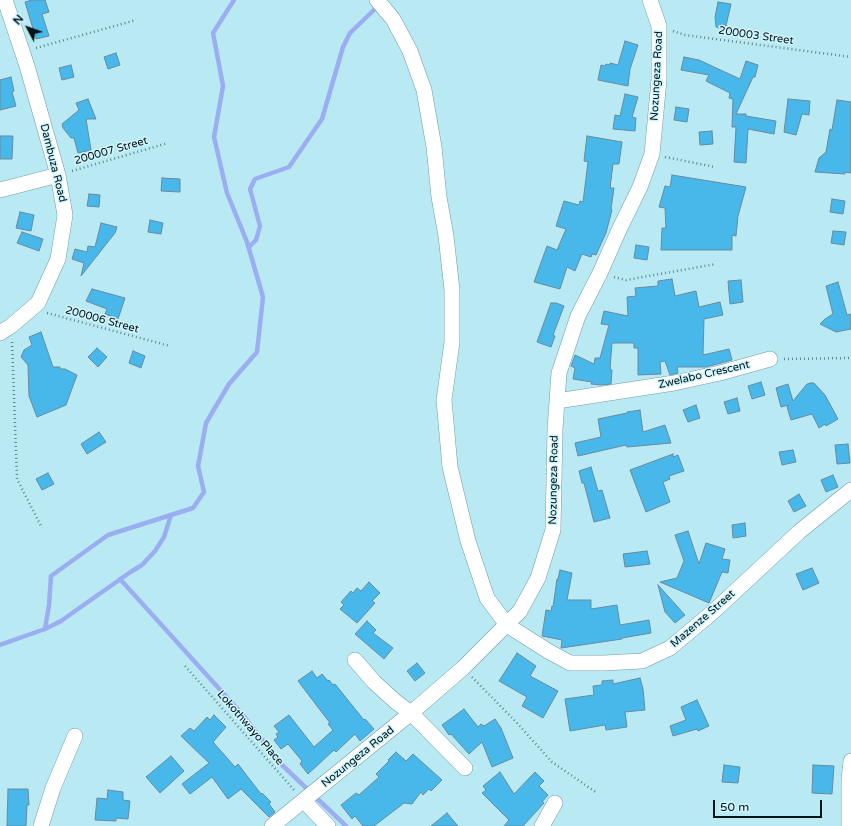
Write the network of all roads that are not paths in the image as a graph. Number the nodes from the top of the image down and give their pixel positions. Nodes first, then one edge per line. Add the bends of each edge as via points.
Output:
1 (5, 0) edge
2 (377, 0) edge
3 (650, 0) edge
4 (58, 175) junction
5 (0, 190) edge
6 (6, 329) edge
7 (770, 359) road end
8 (557, 401) junction
9 (851, 490) edge
10 (507, 625) junction
11 (355, 660) dead end
12 (411, 713) junction
13 (75, 736) dead end
14 (851, 761) edge
15 (465, 768) dead end
16 (304, 800) junction
17 (555, 803) dead end
18 (41, 826) edge
19 (272, 826) edge
20 (328, 826) edge
21 (542, 826) edge
22 (849, 826) edge

1 - 4 street, Dambuza Road
2 - 10 street via 393,19 410,51 424,90 434,147 452,290 452,342 444,400 450,467 468,541 487,598
3 - 8 street, Nozungeza Road via 659,26 659,80 652,154 640,187 578,316 559,373
4 - 5 street
4 - 6 street, Dambuza Road via 65,215 58,259 38,303
7 - 8 street, Zwelabo Crescent via 674,383
8 - 10 street, Nozungeza Road via 553,530 538,578 520,611
9 - 10 street, Mazenze Street via 800,531 670,648 642,661 570,663
10 - 12 street, Nozungeza Road
11 - 12 street via 374,682
12 - 15 street
12 - 16 street, Nozungeza Road
13 - 18 street via 53,788
14 - 22 street
16 - 19 street, Nozungeza Road
16 - 20 street
17 - 21 street

